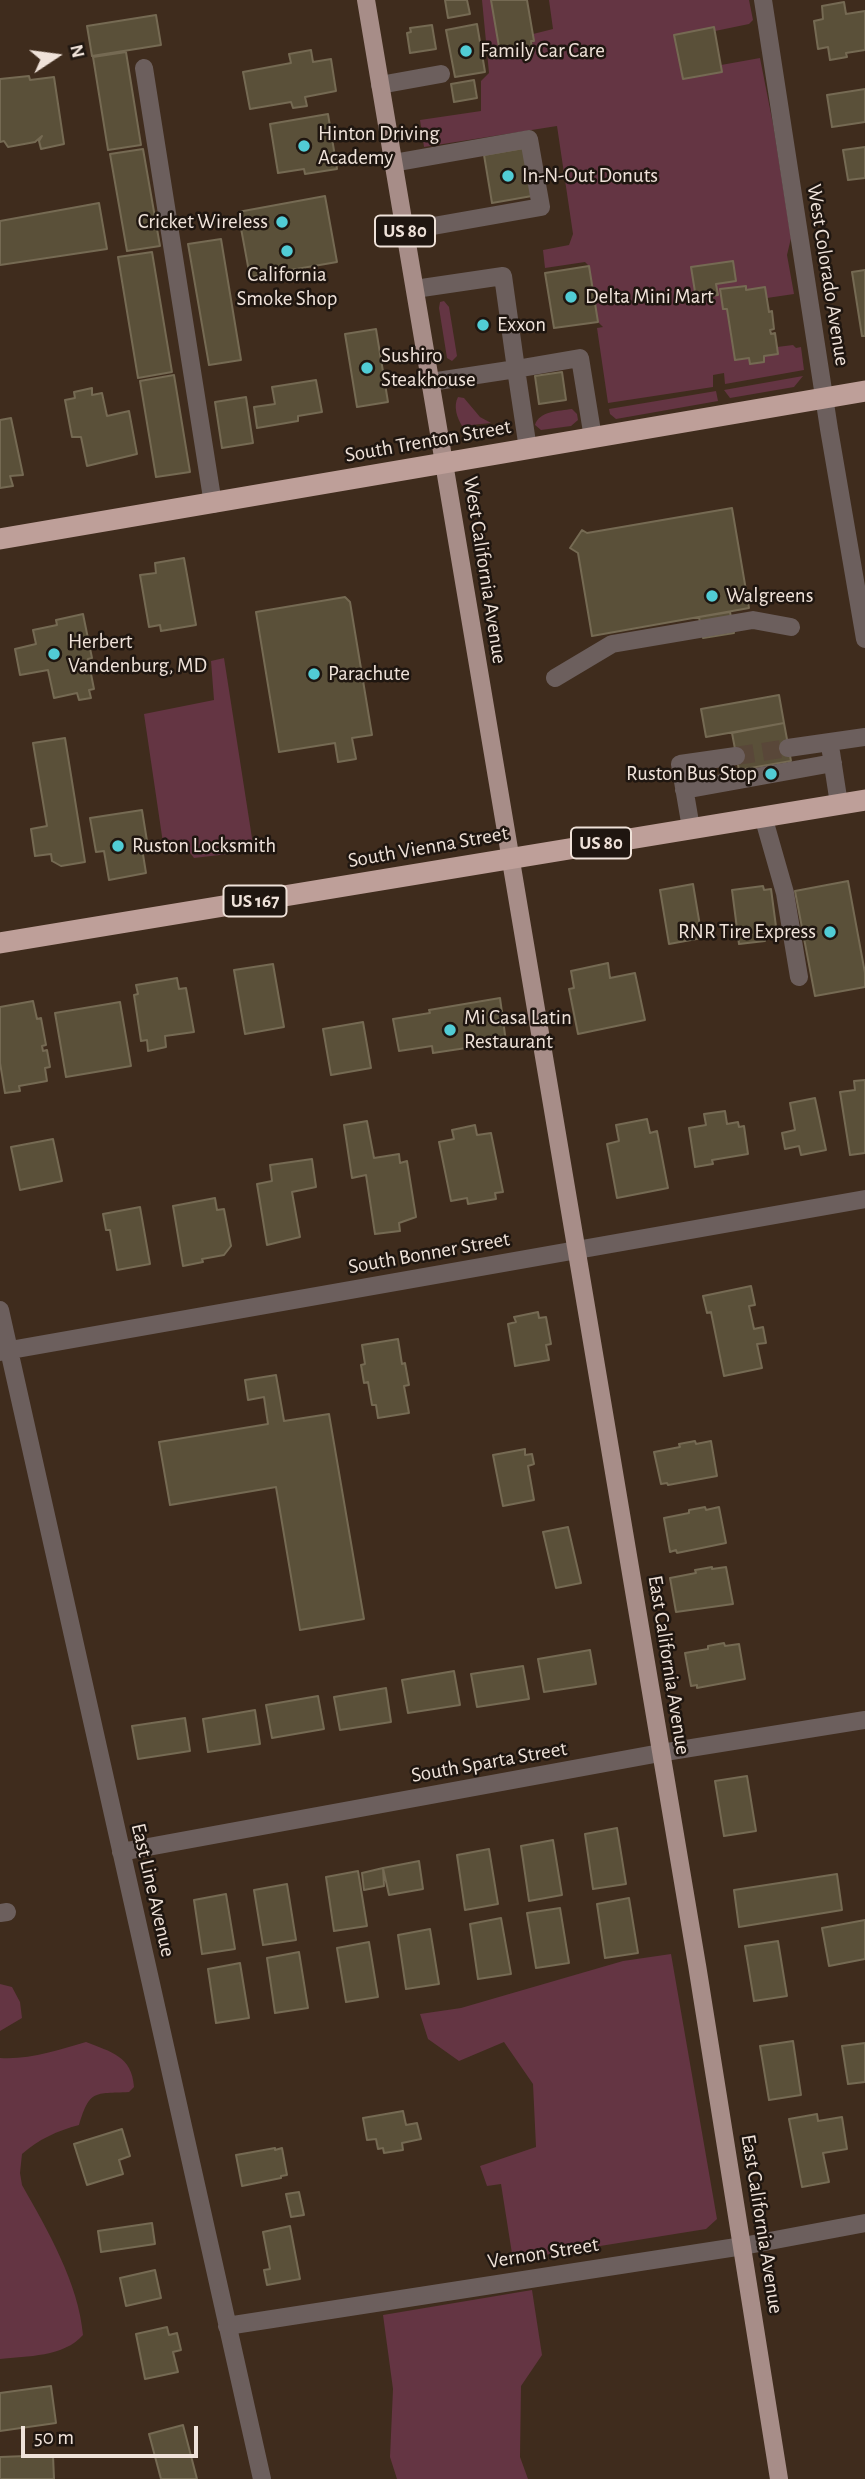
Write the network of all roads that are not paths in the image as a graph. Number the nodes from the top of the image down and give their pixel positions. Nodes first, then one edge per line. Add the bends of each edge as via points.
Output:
1 (366, 0) edge
2 (763, 0) edge
3 (144, 68) dead end
4 (441, 74) dead end
5 (380, 85) junction
6 (393, 163) junction
7 (405, 231) junction
8 (415, 289) junction
9 (516, 369) junction
10 (431, 382) junction
11 (865, 391) edge
12 (824, 398) junction
13 (593, 438) junction
14 (528, 449) junction
15 (444, 463) junction
16 (213, 504) junction
17 (0, 539) edge
18 (792, 627) dead end
19 (865, 639) edge
20 (555, 678) dead end
21 (865, 737) edge
22 (829, 742) junction
23 (788, 748) tunnel mouth
24 (736, 756) tunnel mouth
25 (832, 763) junction
26 (684, 790) junction
27 (865, 800) edge
28 (839, 804) junction
29 (763, 816) junction
30 (691, 828) junction
31 (511, 858) junction
32 (0, 943) edge
33 (799, 977) dead end
34 (865, 1199) edge
35 (577, 1250) junction
36 (0, 1310) edge
37 (4, 1351) edge
38 (865, 1720) edge
39 (660, 1754) junction
40 (121, 1852) junction
41 (865, 2223) edge
42 (743, 2246) junction
43 (227, 2326) junction
44 (262, 2479) edge
45 (779, 2479) edge

1 - 5 main road, West California Avenue / US 80
2 - 12 street, West Colorado Avenue
3 - 16 street
4 - 5 street
5 - 6 main road, West California Avenue / US 80
6 - 7 main road, West California Avenue / US 80
6 - 7 street via 529,139 541,207
7 - 8 main road, West California Avenue / US 80
8 - 9 street via 503,276
8 - 10 main road, West California Avenue / US 80
9 - 10 street
9 - 13 street via 580,358
9 - 14 street
10 - 15 main road, West California Avenue / US 80
11 - 12 highway, South Trenton Street
12 - 13 highway, South Trenton Street
12 - 19 street, West Colorado Avenue
13 - 14 highway, South Trenton Street
14 - 15 highway, South Trenton Street
15 - 16 highway, South Trenton Street
15 - 31 main road, West California Avenue / US 80
16 - 17 highway, South Trenton Street
18 - 20 street via 753,620 612,644
21 - 22 street
22 - 23 street
22 - 25 street
24 - 26 street via 680,764
25 - 26 street
25 - 28 street
26 - 30 street
27 - 28 highway, South Vienna Street / US 80
28 - 29 highway, South Vienna Street / US 80
29 - 30 highway, South Vienna Street / US 80
29 - 33 street via 785,893
30 - 31 highway, South Vienna Street / US 80
31 - 32 highway, South Vienna Street / US 167
31 - 35 main road, East California Avenue
34 - 35 street, South Bonner Street
35 - 37 street, South Bonner Street
35 - 39 main road, East California Avenue
36 - 37 street, East Line Avenue
37 - 40 street, East Line Avenue
38 - 39 street, South Sparta Street
39 - 40 street, South Sparta Street
39 - 42 main road, East California Avenue
40 - 43 street, East Line Avenue
41 - 42 street, Vernon Street
42 - 43 street, Vernon Street
42 - 45 main road, East California Avenue
43 - 44 street, East Line Avenue

